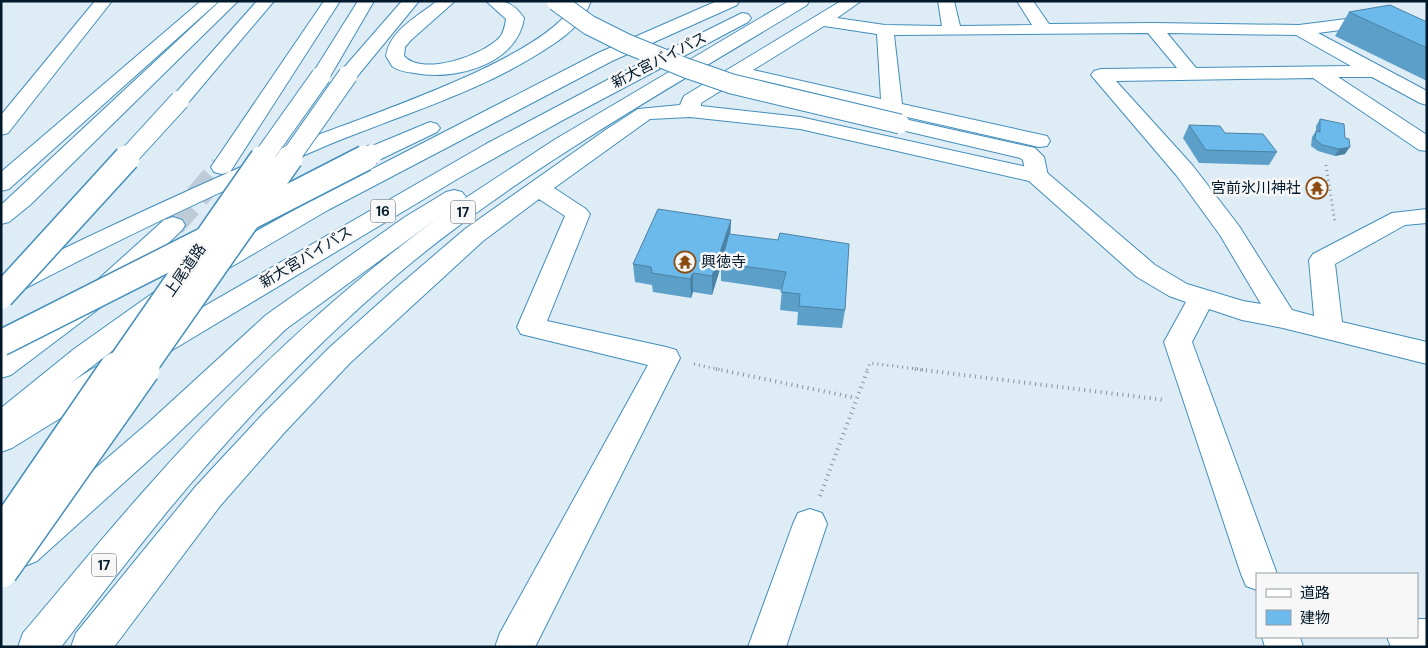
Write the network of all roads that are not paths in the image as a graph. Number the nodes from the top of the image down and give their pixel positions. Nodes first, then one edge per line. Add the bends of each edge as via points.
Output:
1 (104, 1) edge
2 (212, 1) edge
3 (230, 1) edge
4 (266, 1) edge
5 (332, 1) edge
6 (366, 1) edge
7 (411, 1) edge
8 (447, 1) edge
9 (494, 1) edge
10 (556, 1) edge
11 (582, 1) edge
12 (731, 1) edge
13 (774, 1) edge
14 (801, 1) edge
15 (853, 1) edge
16 (946, 1) edge
17 (1025, 1) edge
18 (822, 21) junction
19 (1153, 28) junction
20 (1427, 28) edge
21 (885, 30) junction
22 (1044, 30) junction
23 (1299, 30) junction
24 (952, 31) junction
25 (605, 57) junction
26 (1376, 71) junction
27 (736, 72) junction
28 (1317, 72) junction
29 (1191, 74) junction
30 (1427, 99) edge
31 (690, 111) junction
32 (645, 113) junction
33 (896, 116) junction
34 (594, 124) junction
35 (1, 129) edge
36 (1039, 141) dead end
37 (1427, 145) edge
38 (222, 167) tunnel mouth
39 (1037, 176) junction
40 (5, 177) edge
41 (538, 188) junction
42 (1427, 216) edge
43 (1, 217) edge
44 (173, 225) tunnel mouth
45 (5, 290) edge
46 (1202, 298) junction
47 (1283, 318) junction
48 (1329, 329) junction
49 (1, 343) edge
50 (1427, 353) edge
51 (1, 368) edge
52 (1, 426) edge
53 (1, 439) edge
54 (810, 524) road end
55 (1, 537) edge
56 (1, 571) edge
57 (1259, 573) edge
58 (37, 647) edge
59 (90, 647) edge
60 (514, 647) edge
61 (766, 647) edge

1 - 35 main road
2 - 40 main road
3 - 43 main road
4 - 45 main road, bridge via 180,100
5 - 38 main road
6 - 55 main road, 上尾道路, bridge via 321,76
7 - 56 main road, bridge via 348,75
8 - 9 main road via 396,47 395,56 399,62 415,69 436,70 480,59 508,40 514,28 515,18
10 - 33 main road, bridge via 589,25 625,44 732,84
11 - 45 main road via 581,10 571,23 497,68 182,202 78,250
12 - 25 main road, 新大宮バイパス
13 - 53 main road, 新大宮バイパス / 16 via 601,90 383,211
14 - 34 main road, 17
15 - 18 main road
16 - 24 main road
17 - 22 main road
18 - 21 main road
18 - 27 main road
19 - 22 main road
19 - 23 main road
19 - 29 main road
20 - 23 main road via 1370,21
21 - 24 main road
21 - 33 main road
22 - 24 main road
23 - 26 main road
25 - 49 main road, 新大宮バイパス, bridge via 549,74 373,154
25 - 52 main road, 新大宮バイパス, bridge via 304,214 186,282 110,335
26 - 28 main road
26 - 30 main road
27 - 31 main road via 691,100
27 - 33 main road
28 - 29 main road
28 - 37 main road
29 - 47 main road via 1101,75 1186,171 1230,232
31 - 32 main road
31 - 39 main road via 800,123
32 - 34 main road
32 - 41 main road
33 - 36 main road
33 - 39 main road via 1027,153 1033,157
34 - 56 main road via 493,173 414,222 276,322 159,432
34 - 58 main road, 17 via 478,200 372,282 249,399 171,483
39 - 46 main road via 1146,271 1178,290
41 - 59 main road via 474,235 405,294 286,410 208,496
41 - 60 main road via 578,214 531,327 666,358
42 - 48 main road via 1400,218 1322,260
44 - 51 main road via 92,300
46 - 47 main road
46 - 57 main road via 1178,342
47 - 48 main road
48 - 50 main road
54 - 61 main road

